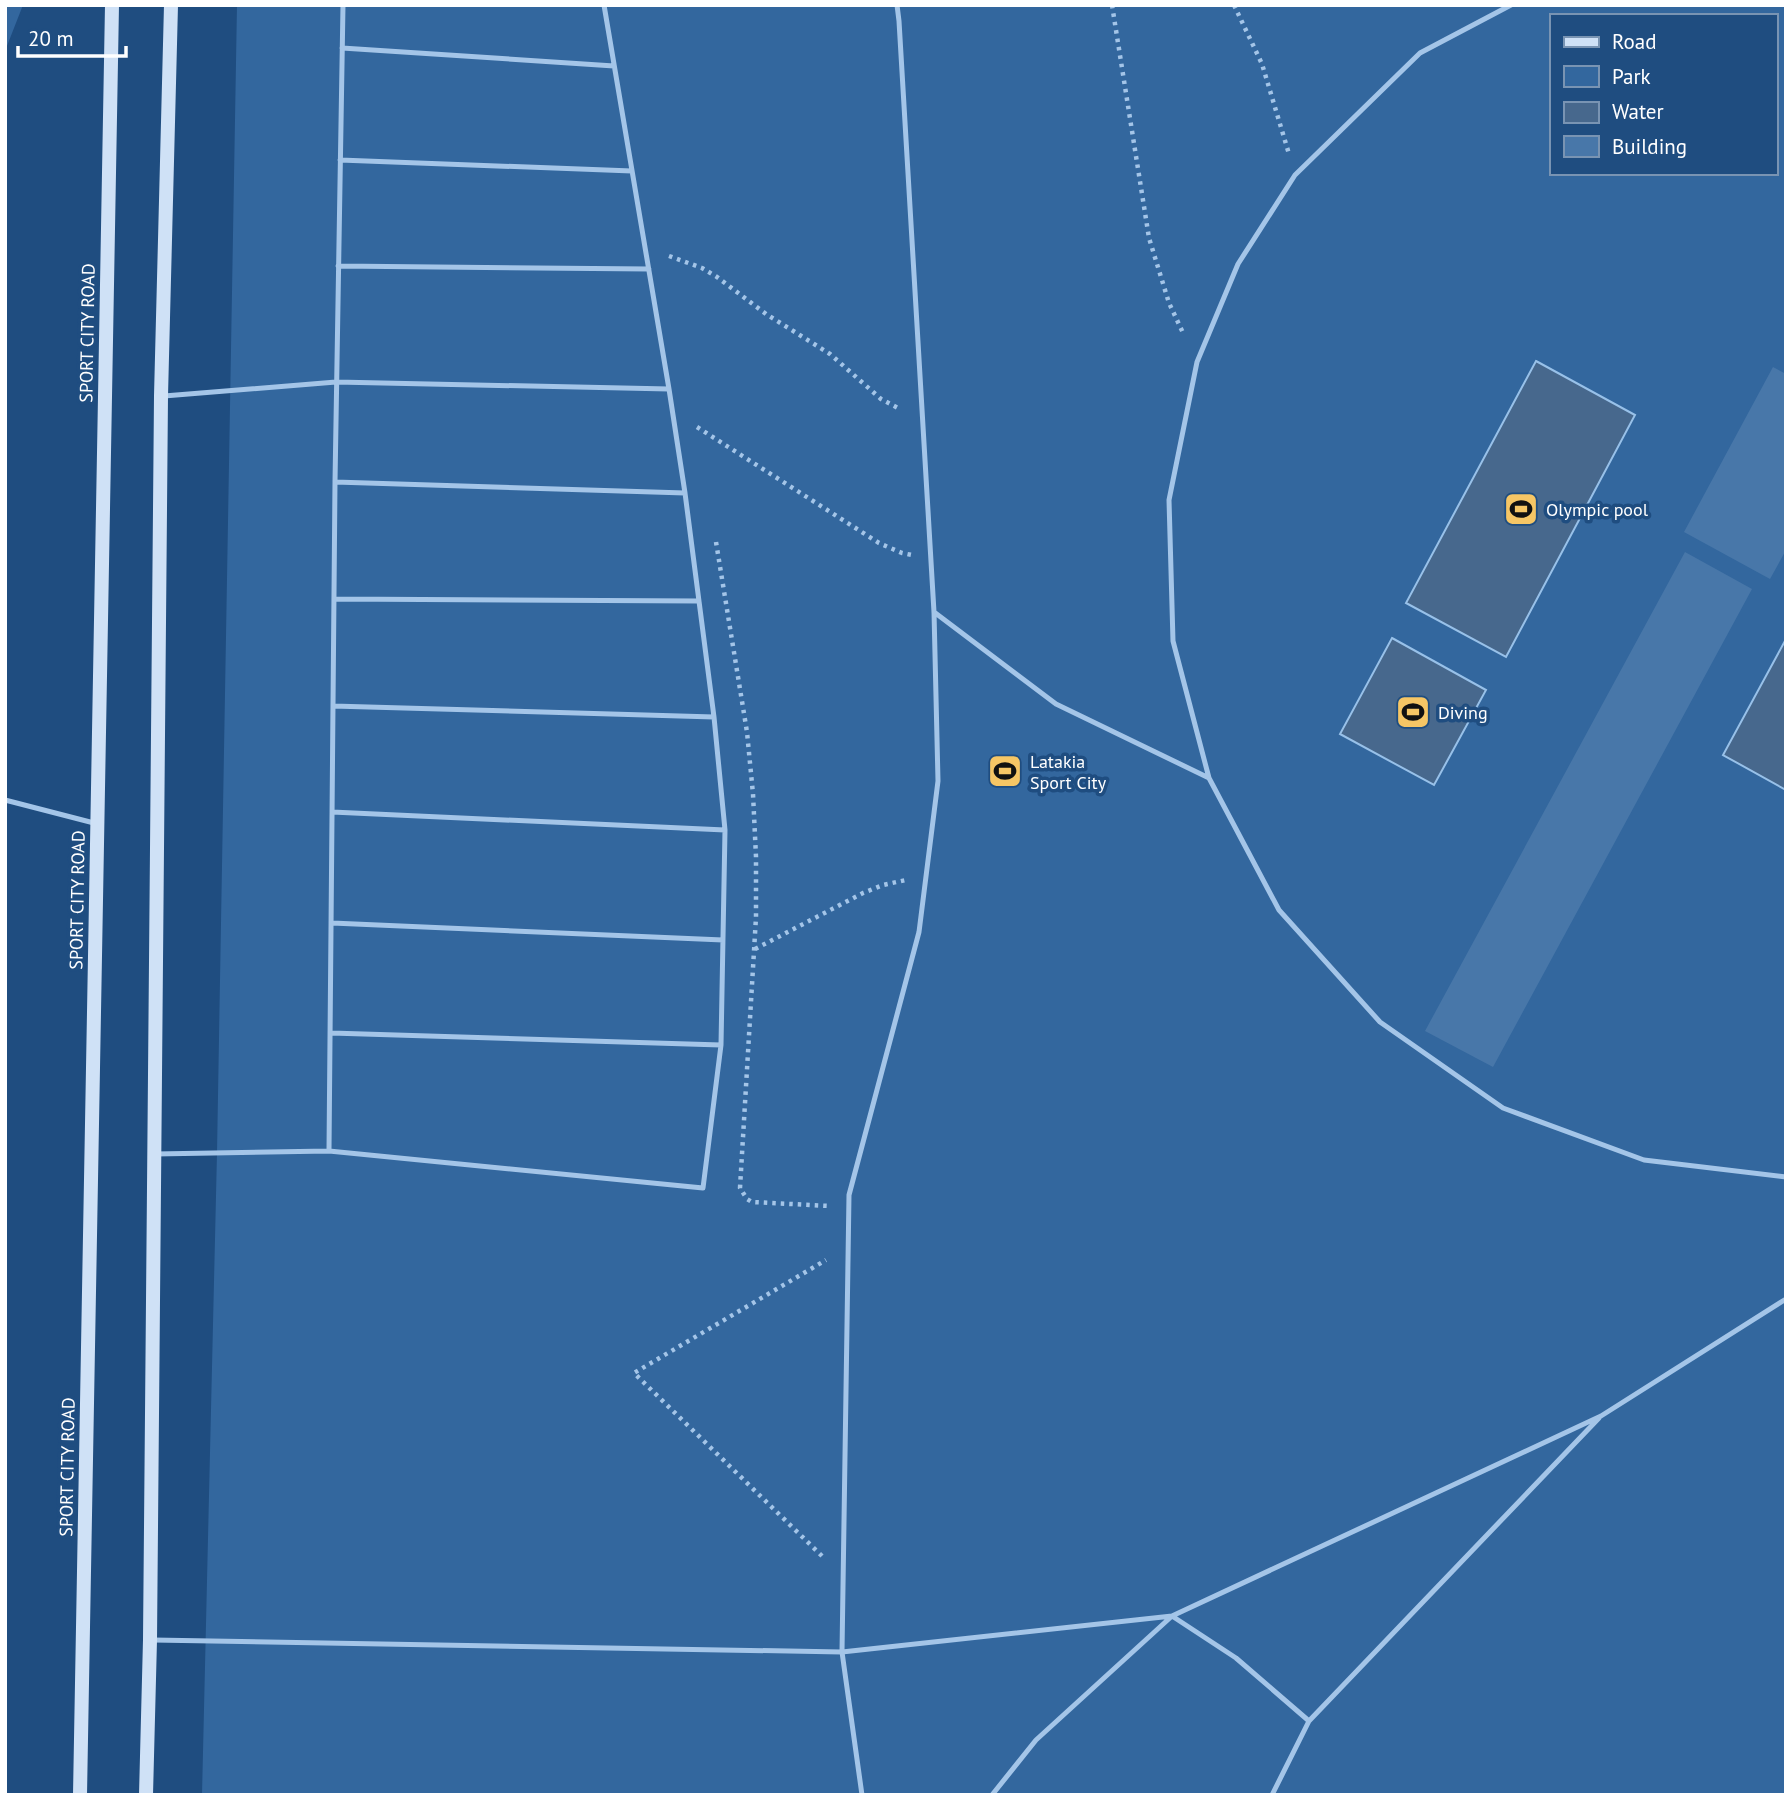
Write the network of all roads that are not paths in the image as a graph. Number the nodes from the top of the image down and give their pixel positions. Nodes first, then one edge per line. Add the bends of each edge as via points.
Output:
1 (112, 5) edge
2 (171, 5) edge
3 (343, 5) edge
4 (604, 5) edge
5 (897, 5) edge
6 (1511, 5) edge
7 (342, 48) junction
8 (614, 66) junction
9 (340, 160) junction
10 (632, 172) junction
11 (338, 266) junction
12 (649, 269) junction
13 (336, 382) junction
14 (669, 389) junction
15 (161, 396) junction
16 (335, 482) junction
17 (685, 493) junction
18 (334, 599) junction
19 (699, 601) junction
20 (934, 612) junction
21 (333, 706) junction
22 (714, 717) junction
23 (1209, 778) junction
24 (5, 800) edge
25 (332, 812) junction
26 (97, 824) junction
27 (725, 830) junction
28 (331, 923) junction
29 (723, 940) junction
30 (331, 1033) junction
31 (721, 1045) junction
32 (330, 1152) junction
33 (155, 1154) junction
34 (1786, 1177) edge
35 (1786, 1299) edge
36 (1601, 1416) junction
37 (1172, 1616) junction
38 (150, 1640) junction
39 (842, 1652) junction
40 (1309, 1721) junction
41 (80, 1795) edge
42 (146, 1795) edge
43 (862, 1795) edge
44 (992, 1795) edge
45 (1272, 1795) edge

1 - 26 main road, SPORT CITY ROAD
2 - 15 main road
3 - 7 lane
4 - 8 lane
5 - 20 lane
6 - 23 lane via 1420,53 1295,175 1238,264 1197,362 1169,500 1173,641
7 - 8 lane
7 - 9 lane
8 - 10 lane
9 - 10 lane
9 - 11 lane
10 - 12 lane
11 - 12 lane
11 - 13 lane
12 - 14 lane
13 - 14 lane
13 - 15 lane
13 - 16 lane
14 - 17 lane
15 - 33 main road
16 - 17 lane
16 - 18 lane
17 - 19 lane
18 - 19 lane
18 - 21 lane
19 - 22 lane
20 - 23 lane via 1056,704
20 - 39 lane via 939,781 919,932 849,1195
21 - 22 lane
21 - 25 lane
22 - 27 lane
23 - 34 lane via 1279,910 1380,1022 1503,1108 1644,1160
24 - 26 lane
25 - 27 lane
25 - 28 lane
26 - 41 main road, SPORT CITY ROAD
27 - 29 lane
28 - 29 lane
28 - 30 lane
29 - 31 lane
30 - 31 lane
30 - 32 lane
31 - 32 lane via 703,1188
32 - 33 lane
33 - 38 main road
35 - 36 lane
36 - 37 lane
36 - 40 lane
37 - 39 lane
37 - 40 lane via 1236,1658
37 - 44 lane via 1036,1740
38 - 39 lane
38 - 42 main road
39 - 43 lane
40 - 45 lane

